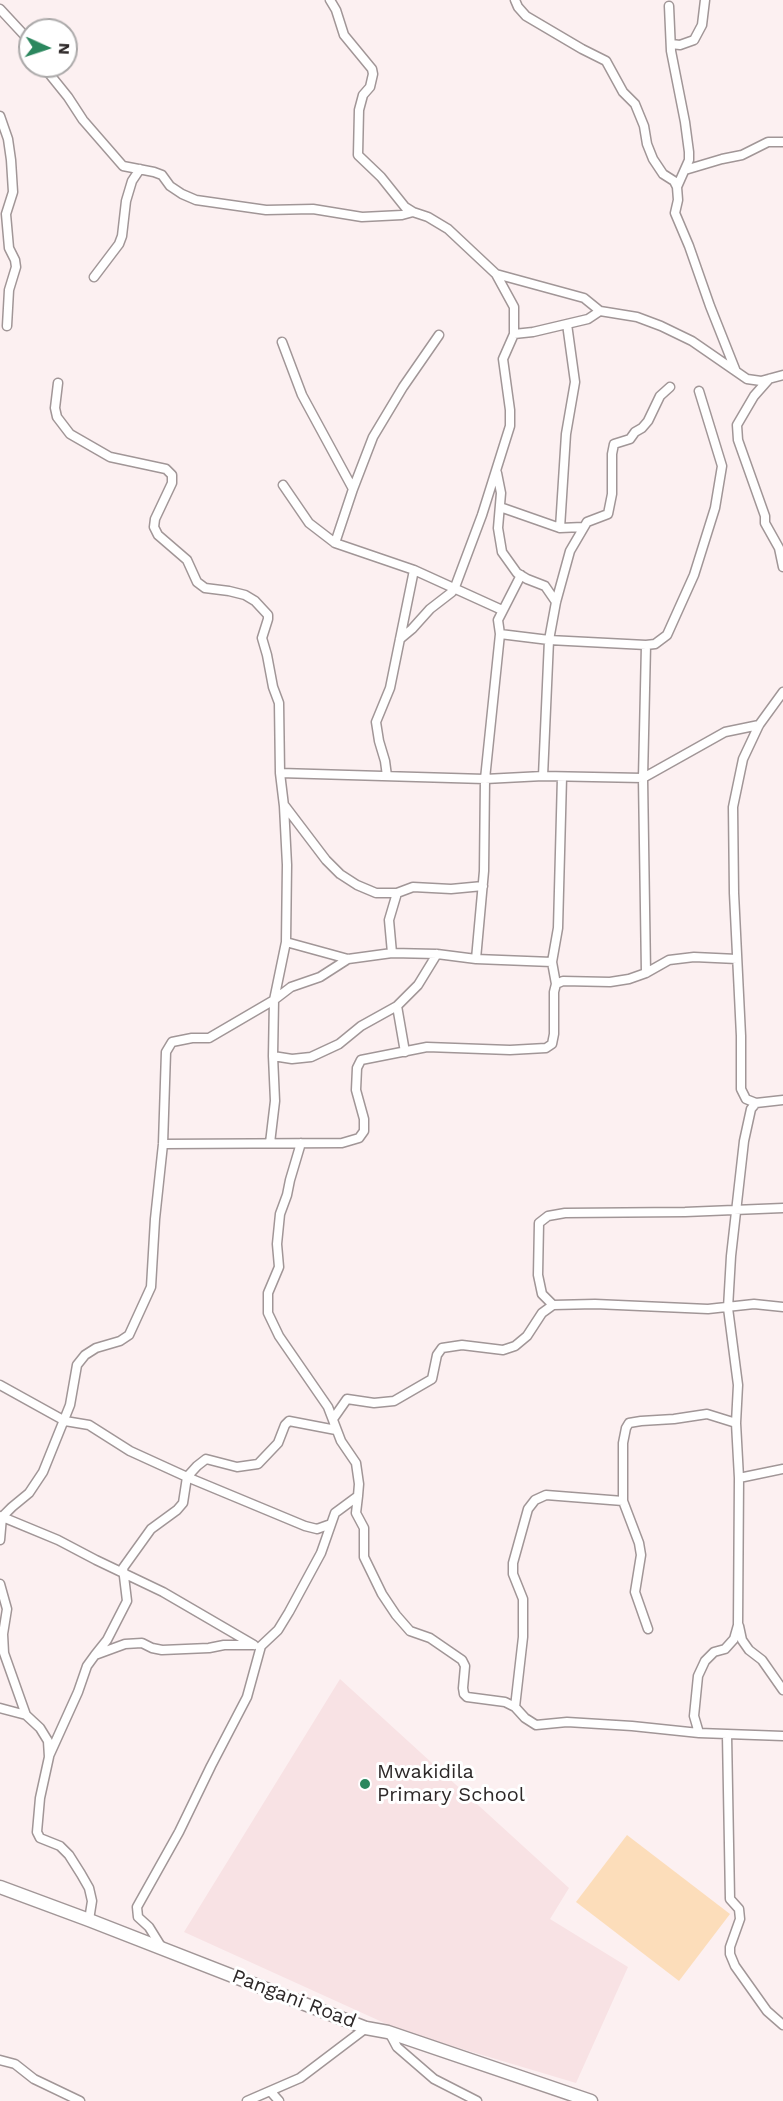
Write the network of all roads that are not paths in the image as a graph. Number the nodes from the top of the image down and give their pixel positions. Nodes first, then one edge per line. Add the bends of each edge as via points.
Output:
1 (330, 0) edge
2 (515, 0) edge
3 (705, 0) edge
4 (669, 6) dead end
5 (0, 9) edge
6 (18, 28) edge
7 (671, 44) junction
8 (53, 78) edge
9 (0, 116) edge
10 (783, 142) edge
11 (140, 169) junction
12 (685, 170) junction
13 (677, 188) junction
14 (413, 212) junction
15 (496, 274) junction
16 (94, 277) dead end
17 (600, 311) junction
18 (567, 324) junction
19 (7, 326) dead end
20 (514, 334) junction
21 (439, 335) dead end
22 (282, 342) dead end
23 (735, 369) junction
24 (783, 375) edge
25 (770, 378) junction
26 (58, 382) dead end
27 (670, 387) dead end
28 (699, 391) dead end
29 (496, 470) junction
30 (283, 485) dead end
31 (353, 489) junction
32 (500, 507) junction
33 (583, 527) junction
34 (560, 528) junction
35 (335, 543) junction
36 (783, 567) edge
37 (414, 570) junction
38 (521, 575) junction
39 (455, 587) junction
40 (556, 602) junction
41 (502, 609) junction
42 (500, 634) junction
43 (400, 639) junction
44 (549, 640) junction
45 (646, 645) junction
46 (783, 692) edge
47 (759, 725) junction
48 (280, 773) junction
49 (387, 776) junction
50 (543, 776) junction
51 (562, 777) junction
52 (643, 778) junction
53 (485, 779) junction
54 (284, 806) junction
55 (483, 886) junction
56 (397, 892) junction
57 (286, 942) junction
58 (392, 953) junction
59 (437, 954) junction
60 (348, 959) junction
61 (476, 959) junction
62 (737, 959) junction
63 (552, 962) junction
64 (646, 973) junction
65 (556, 984) junction
66 (274, 1000) junction
67 (397, 1006) junction
68 (405, 1052) junction
69 (273, 1056) junction
70 (783, 1100) edge
71 (756, 1103) junction
72 (270, 1143) junction
73 (301, 1143) junction
74 (163, 1144) junction
75 (783, 1208) edge
76 (736, 1209) junction
77 (553, 1305) junction
78 (783, 1307) edge
79 (728, 1308) junction
80 (0, 1385) edge
81 (333, 1419) junction
82 (64, 1421) junction
83 (736, 1423) junction
84 (336, 1430) junction
85 (783, 1468) edge
86 (187, 1477) junction
87 (739, 1478) junction
88 (358, 1496) junction
89 (623, 1501) junction
90 (1, 1517) edge
91 (331, 1524) junction
92 (0, 1540) edge
93 (124, 1574) junction
94 (0, 1584) edge
95 (738, 1625) junction
96 (648, 1629) dead end
97 (257, 1646) junction
98 (95, 1655) junction
99 (783, 1690) edge
100 (515, 1707) junction
101 (0, 1708) edge
102 (26, 1715) junction
103 (699, 1733) junction
104 (727, 1735) junction
105 (783, 1736) edge
106 (49, 1757) junction
107 (0, 1887) edge
108 (89, 1920) junction
109 (162, 1948) junction
110 (783, 2025) edge
111 (366, 2028) junction
112 (388, 2032) junction
113 (0, 2060) edge
114 (271, 2092) junction
115 (80, 2101) edge
116 (248, 2101) edge
117 (279, 2101) edge
118 (477, 2101) edge
119 (591, 2101) edge

1 - 14 street via 344,35 373,74 359,110 358,154
2 - 13 street via 526,16 606,61 623,92 635,104 653,159
3 - 7 street via 704,20 694,40
4 - 7 street
5 - 6 street
7 - 12 street via 688,139 689,160
8 - 11 street via 123,166
9 - 19 street via 11,160 13,192 6,214 9,248 16,267 9,290
10 - 12 street via 768,142 742,155
11 - 14 street via 162,175 170,186 196,200 362,217
11 - 16 street via 126,201 119,244
12 - 13 street
13 - 23 street via 675,213
14 - 15 street via 448,229
15 - 17 street via 584,298
15 - 20 street via 514,307
17 - 18 street via 588,319
17 - 23 street via 637,317 661,326
18 - 20 street
18 - 34 street via 575,382 566,434
20 - 29 street via 503,359 510,426
21 - 31 street via 373,437
22 - 31 street via 302,395
23 - 25 street via 747,379
24 - 25 street
25 - 36 street via 737,425 738,440
26 - 48 street via 57,417 70,434 110,458 166,469 172,475 154,527 187,560 196,582 205,588 245,595 268,615 262,638 279,703
27 - 33 street via 660,396 642,428 630,439 614,444 608,514
28 - 45 street via 722,466 715,508 678,615 667,635
29 - 32 street
29 - 39 street
30 - 35 street via 309,523
31 - 35 street
32 - 34 street
32 - 38 street via 502,552
33 - 34 street
33 - 40 street via 570,550
35 - 37 street
37 - 39 street
37 - 43 street
38 - 40 street via 545,586
38 - 41 street
39 - 41 street
39 - 43 street
40 - 44 street
41 - 42 street via 498,620
42 - 44 street
42 - 53 street
43 - 49 street via 390,688 376,722
44 - 45 street
44 - 50 street
45 - 52 street
46 - 47 street
47 - 52 street via 725,732
47 - 62 street via 743,759 733,807
48 - 49 street
48 - 54 street
49 - 53 street
50 - 51 street
50 - 53 street
51 - 52 street
51 - 63 street via 558,928
52 - 64 street
53 - 55 street
54 - 56 street via 340,874 376,893
54 - 57 street
55 - 56 street via 413,886
55 - 61 street
56 - 58 street via 389,920
57 - 60 street
57 - 66 street
58 - 59 street
58 - 60 street
59 - 61 street
59 - 67 street via 418,985
60 - 66 street via 320,978 291,987
61 - 63 street
62 - 64 street via 669,960
62 - 71 street via 741,1089 746,1099
63 - 65 street
64 - 65 street via 610,982
65 - 68 street via 554,1034 552,1044 546,1048 427,1047
66 - 69 street
66 - 74 street via 209,1038 172,1042 165,1059
67 - 68 street
67 - 69 street via 339,1044 311,1057
68 - 73 street via 361,1060 356,1090 364,1119 359,1138 342,1143
69 - 72 street via 275,1101
70 - 71 street
71 - 76 street via 744,1141
72 - 73 street
72 - 74 street
73 - 81 street via 280,1214 279,1267 268,1293 268,1313
74 - 82 street via 151,1287 129,1335 96,1348 77,1365 74,1393
75 - 76 street
76 - 77 street via 548,1216 540,1223 538,1275 542,1294
76 - 79 street
77 - 79 street
77 - 81 street via 542,1312 527,1336 515,1346 503,1350 462,1345 442,1348 432,1379 394,1401 347,1399
78 - 79 street via 754,1304
79 - 83 street via 738,1385
80 - 82 street
81 - 84 street
82 - 86 street via 88,1425 129,1451
82 - 90 street via 43,1472 29,1493
83 - 87 street
83 - 89 street via 707,1414 629,1423 623,1443
84 - 86 street via 289,1421 278,1443 258,1464 237,1467 206,1459
84 - 88 street via 356,1463
85 - 87 street
86 - 91 street via 304,1526 317,1529
86 - 93 street via 183,1503 151,1529 123,1568
87 - 95 street
88 - 91 street via 335,1513
88 - 100 street via 356,1513 364,1528 364,1557 396,1615 410,1631 430,1638 462,1660 464,1695
89 - 96 street via 639,1543 641,1556 635,1592
89 - 100 street via 546,1495 528,1509 513,1563 513,1574 524,1599
90 - 92 street
90 - 93 street via 58,1540
91 - 97 street via 321,1553 289,1612 278,1630
93 - 97 street
93 - 98 street via 127,1601
94 - 102 street via 7,1610 4,1653
95 - 99 street via 742,1640
95 - 103 street via 734,1640 725,1649 714,1652 698,1676 694,1716
97 - 98 street via 162,1650 142,1643 125,1644
97 - 109 street via 248,1697 137,1907 138,1917
98 - 106 street
100 - 103 street via 536,1725 621,1725
101 - 102 street
102 - 106 street via 48,1741
103 - 104 street
104 - 105 street
104 - 110 street via 730,1899 739,1909 740,1919 730,1954 767,2011
106 - 108 street via 37,1832 40,1838 60,1846 81,1874 92,1901
107 - 108 main road, Pangani Road
108 - 109 main road, Pangani Road
109 - 111 main road, Pangani Road
111 - 112 main road, Pangani Road
111 - 114 street via 300,2078
112 - 118 street via 397,2047 434,2079
112 - 119 main road, Pangani Road
113 - 115 street via 15,2064 34,2079
114 - 116 street
114 - 117 street

